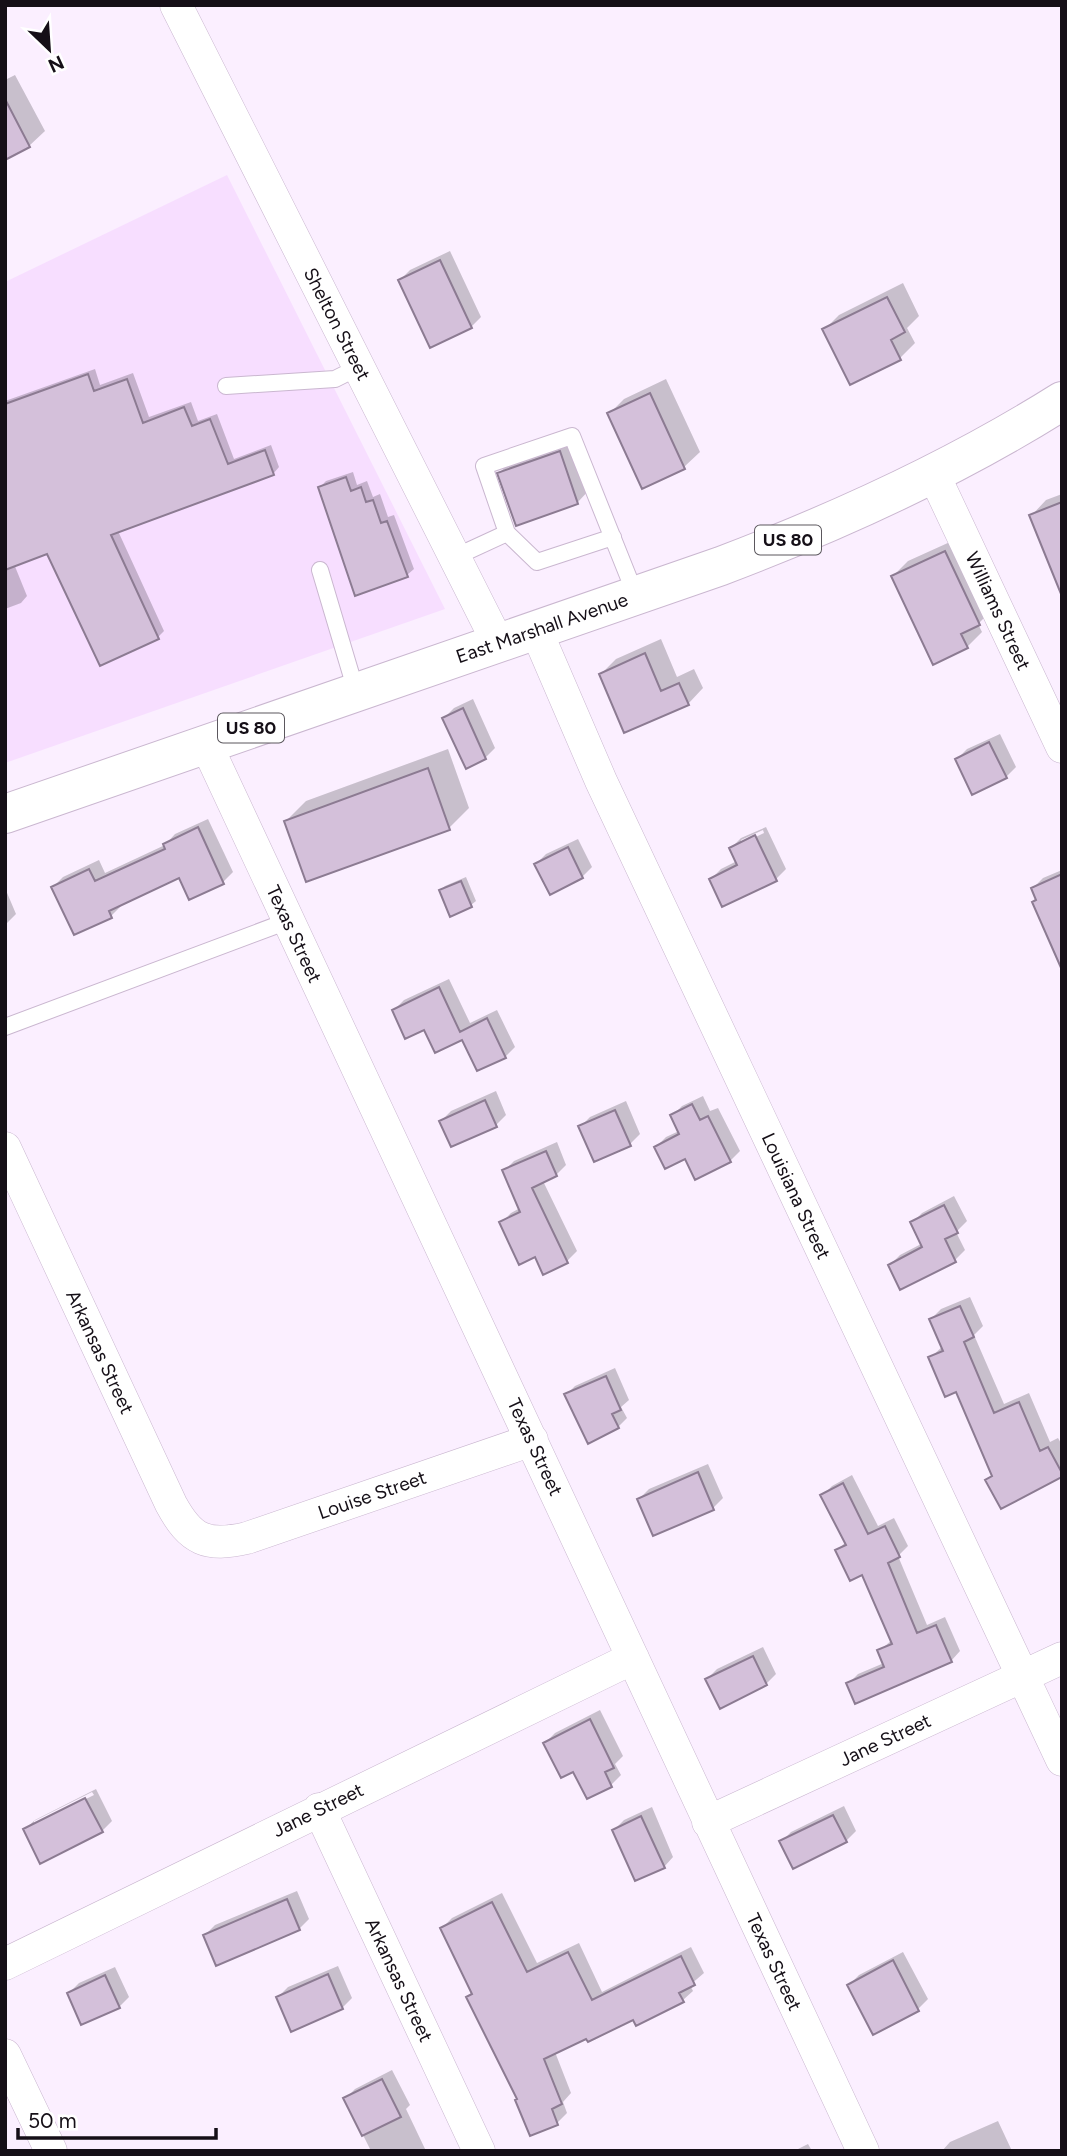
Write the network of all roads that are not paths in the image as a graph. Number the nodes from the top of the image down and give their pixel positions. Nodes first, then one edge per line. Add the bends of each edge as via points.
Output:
1 (176, 5) edge
2 (359, 367) junction
3 (226, 386) dead end
4 (1062, 401) edge
5 (934, 475) junction
6 (507, 533) junction
7 (612, 537) junction
8 (455, 557) junction
9 (320, 569) dead end
10 (636, 596) junction
11 (536, 630) junction
12 (498, 643) junction
13 (356, 691) junction
14 (206, 744) junction
15 (1062, 747) edge
16 (5, 814) edge
17 (288, 921) junction
18 (5, 1027) edge
19 (5, 1148) edge
20 (532, 1440) junction
21 (210, 1542) joint
22 (633, 1658) junction
23 (1062, 1658) edge
24 (1023, 1676) junction
25 (1062, 1760) edge
26 (319, 1809) junction
27 (708, 1822) junction
28 (5, 1964) edge
29 (5, 2054) edge
30 (51, 2151) edge
31 (479, 2151) edge
32 (863, 2151) edge

1 - 2 street, Shelton Street
2 - 3 lane via 335,379
2 - 8 street, Shelton Street
4 - 5 main road, East Marshall Avenue / US 80
5 - 10 main road, East Marshall Avenue / US 80 via 813,531
5 - 15 street, Williams Street
6 - 7 lane via 537,562
6 - 7 lane via 484,466 572,436
6 - 8 lane
7 - 10 lane
8 - 12 street, Shelton Street
9 - 13 lane
10 - 11 main road, East Marshall Avenue / US 80
11 - 12 main road, East Marshall Avenue / US 80
11 - 24 street, Louisiana Street via 619,819
12 - 13 main road, East Marshall Avenue / US 80
13 - 14 main road, East Marshall Avenue / US 80
14 - 16 main road, East Marshall Avenue / US 80
14 - 17 street, Texas Street
17 - 18 lane
17 - 20 street, Texas Street
19 - 21 street, Arkansas Street via 171,1504 192,1533
20 - 21 street, Louise Street via 247,1538
20 - 22 street, Texas Street
22 - 26 street, Jane Street
22 - 27 street, Texas Street
23 - 24 street, Jane Street
24 - 25 street, Louisiana Street
24 - 27 street, Jane Street
26 - 28 street, Jane Street
26 - 31 street, Arkansas Street
27 - 32 street, Texas Street
29 - 30 street

